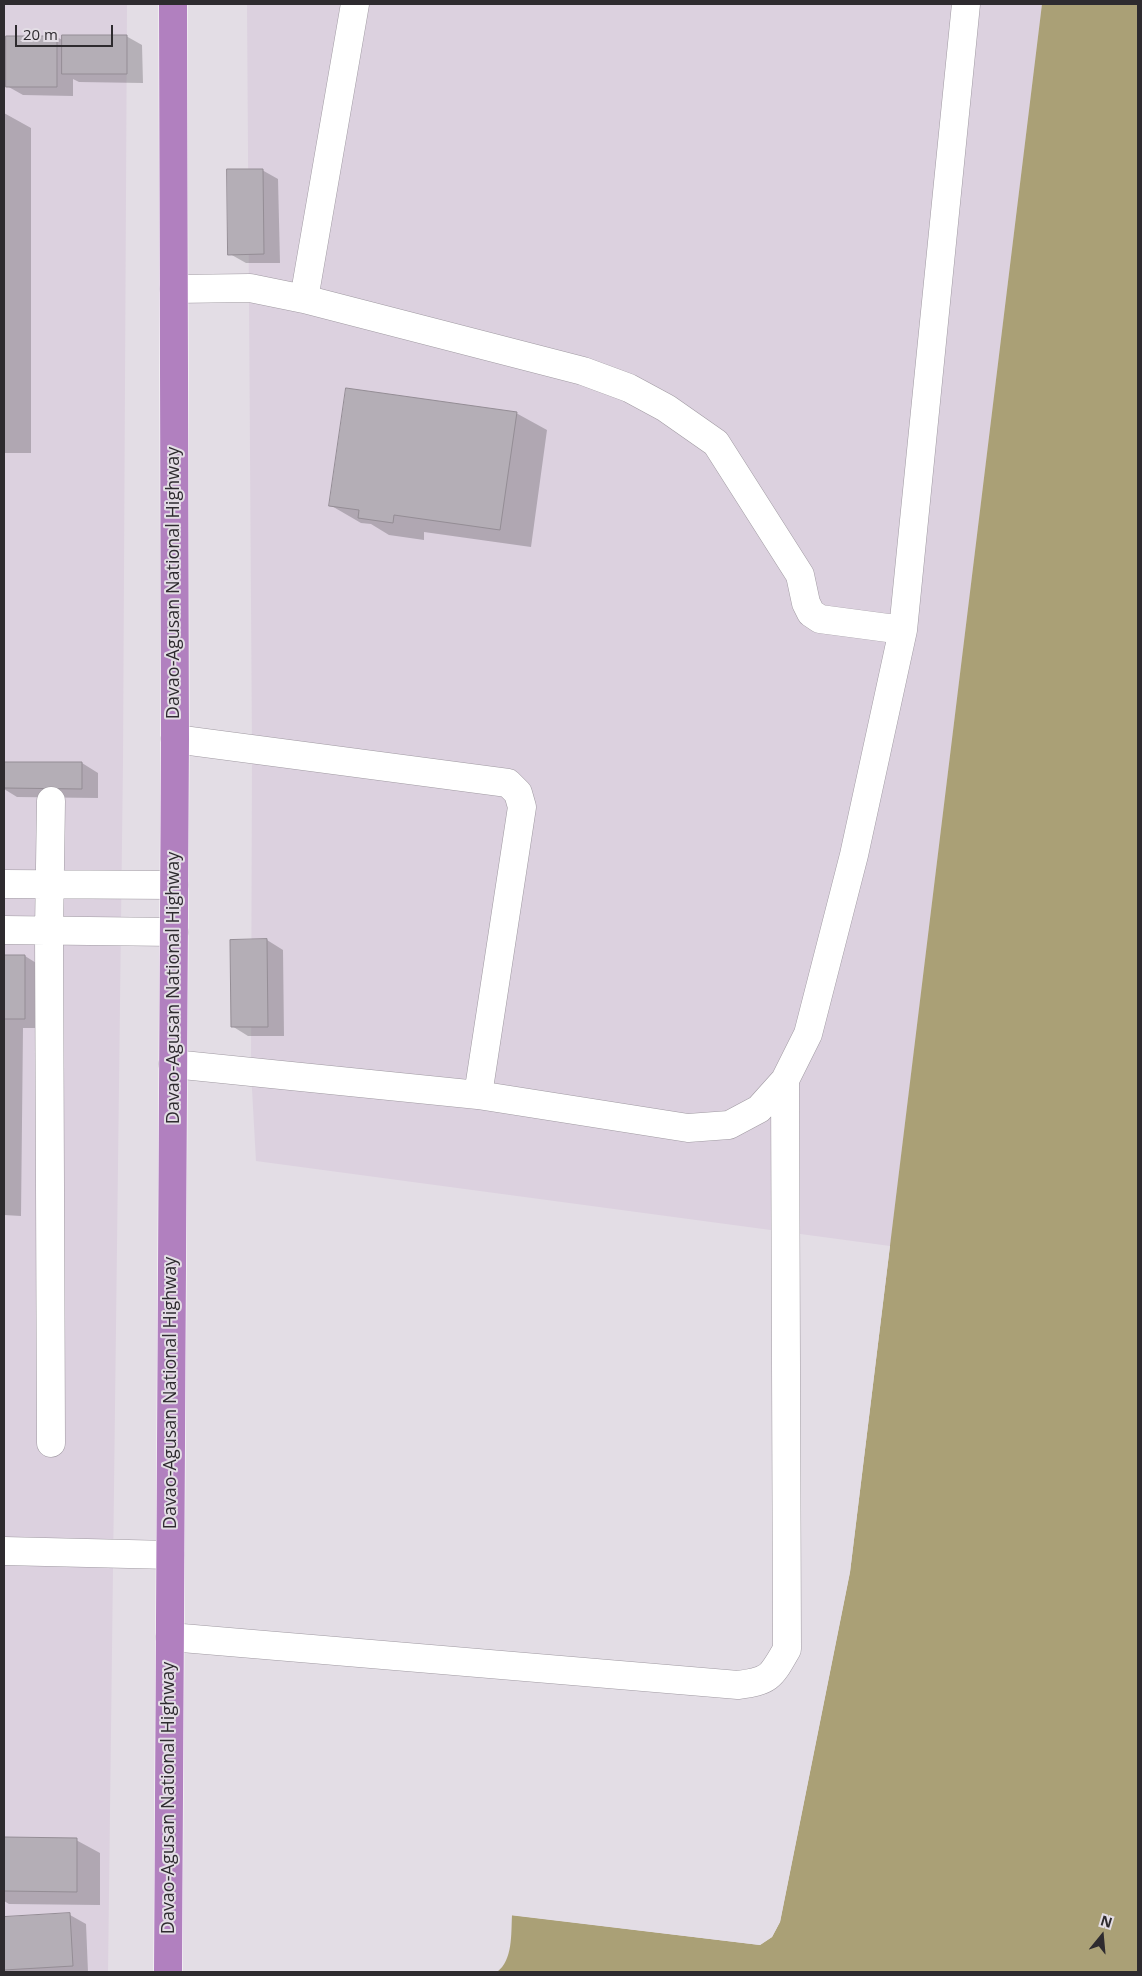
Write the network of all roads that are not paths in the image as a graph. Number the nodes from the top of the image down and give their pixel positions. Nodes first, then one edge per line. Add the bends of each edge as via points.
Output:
1 (173, 4) edge
2 (355, 4) edge
3 (966, 4) edge
4 (174, 289) junction
5 (304, 299) junction
6 (903, 630) junction
7 (175, 739) junction
8 (51, 801) dead end
9 (4, 884) edge
10 (50, 885) junction
11 (174, 885) junction
12 (4, 930) edge
13 (49, 931) junction
14 (174, 932) junction
15 (173, 1064) junction
16 (785, 1080) junction
17 (478, 1095) junction
18 (51, 1443) dead end
19 (4, 1551) edge
20 (170, 1555) junction
21 (170, 1637) junction
22 (168, 1972) edge

1 - 4 highway, Davao-Agusan National Highway
2 - 5 lane
3 - 6 lane
4 - 5 lane via 250,288
4 - 7 highway, Davao-Agusan National Highway
5 - 6 lane via 583,371 629,388 666,408 716,443 800,575 811,613 820,619
6 - 16 lane via 854,856 808,1034
7 - 11 highway, Davao-Agusan National Highway
7 - 17 lane via 508,783 518,793 522,807
8 - 10 lane
9 - 10 lane
10 - 11 lane
10 - 13 lane
11 - 14 highway, Davao-Agusan National Highway
12 - 13 lane
13 - 14 lane
13 - 18 lane
14 - 15 highway, Davao-Agusan National Highway
15 - 17 lane
15 - 20 highway, Davao-Agusan National Highway
16 - 17 lane via 759,1109 730,1125 688,1128
16 - 21 lane via 787,1649 774,1671 760,1682 738,1685
19 - 20 lane
20 - 21 highway, Davao-Agusan National Highway
21 - 22 highway, Davao-Agusan National Highway

